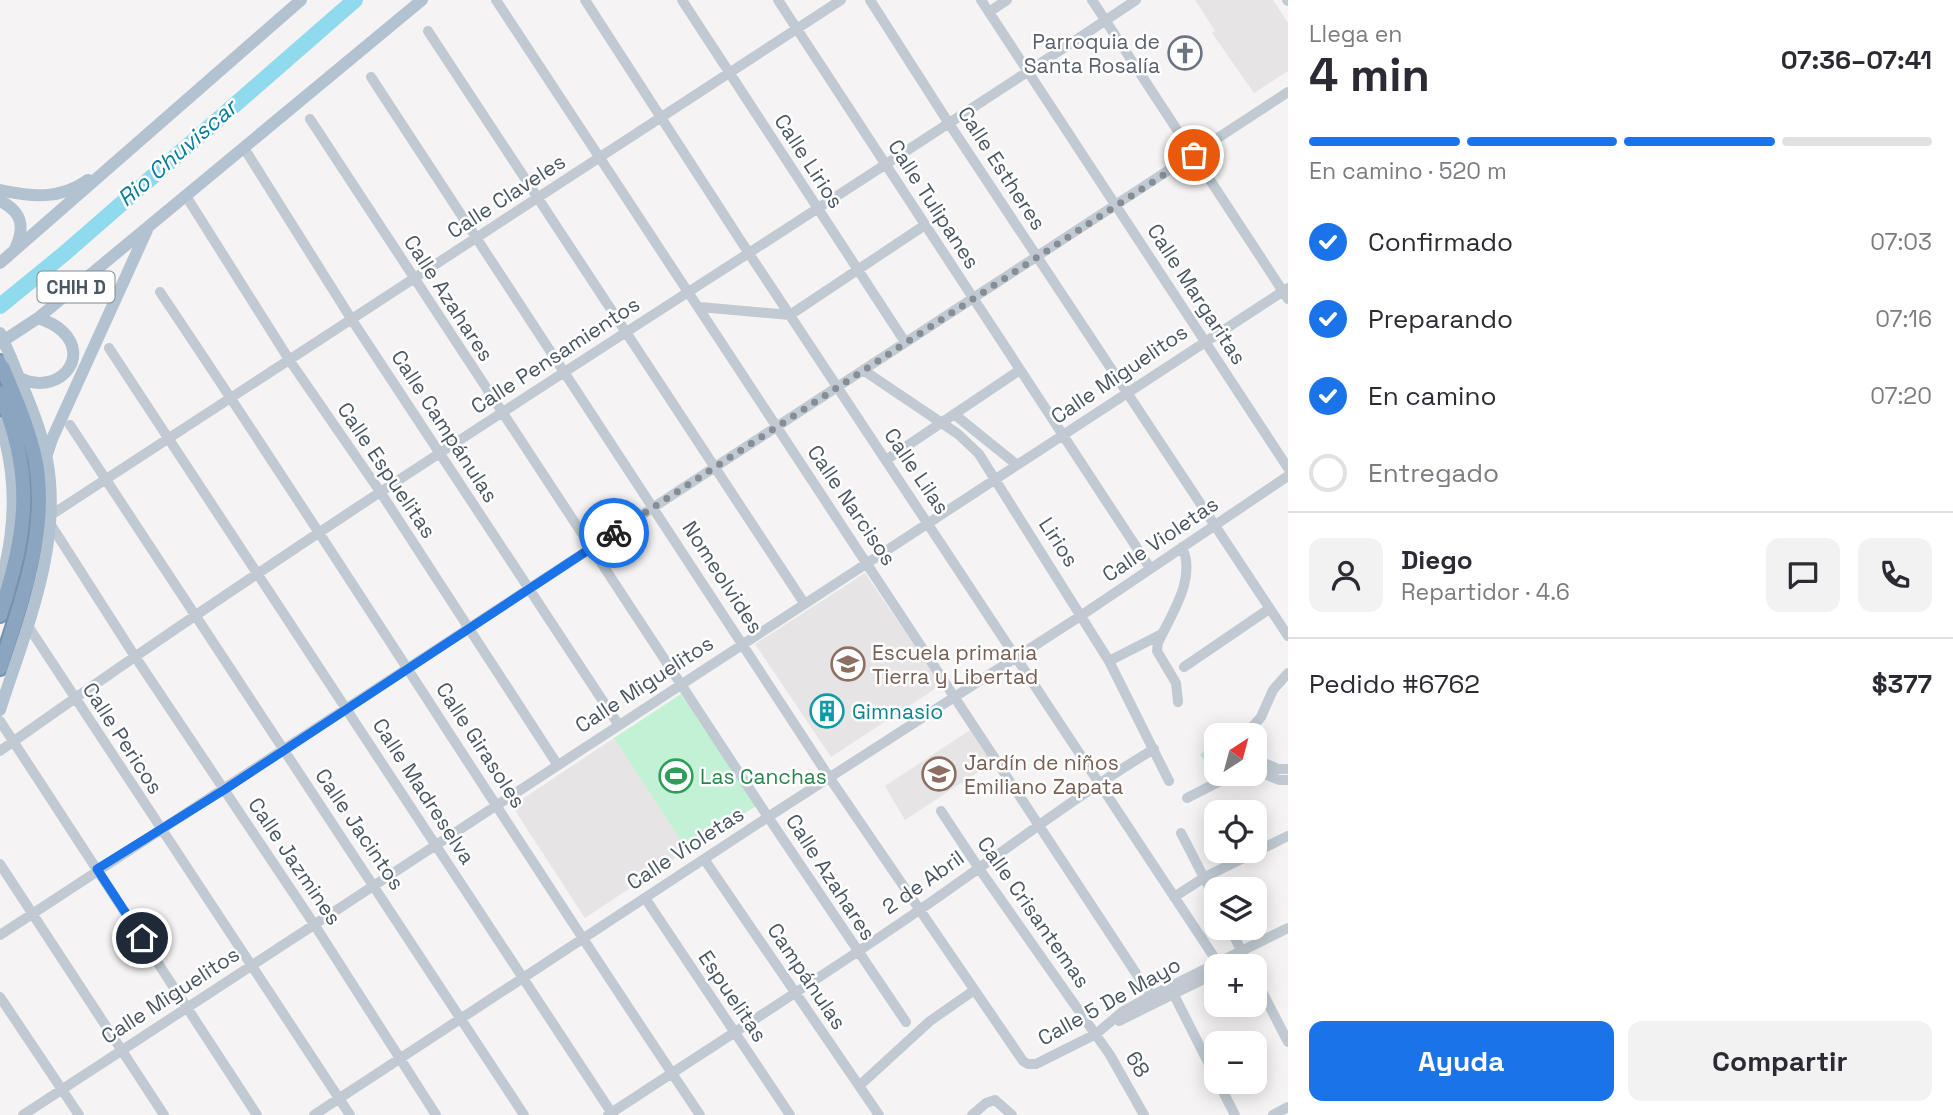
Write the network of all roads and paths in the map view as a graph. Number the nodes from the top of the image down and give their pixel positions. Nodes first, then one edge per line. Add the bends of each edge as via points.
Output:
1 (302, 0) edge
2 (422, 0) edge
3 (496, 0) edge
4 (585, 0) edge
5 (682, 0) edge
6 (778, 0) edge
7 (841, 0) edge
8 (870, 0) edge
9 (981, 0) edge
10 (1007, 0) edge
11 (1092, 0) edge
12 (1136, 0) edge
13 (989, 12) junction
14 (1105, 20) junction
15 (798, 29) junction
16 (428, 31) dead end
17 (1027, 70) junction
18 (729, 73) junction
19 (371, 77) dead end
20 (1288, 92) edge
21 (662, 118) junction
22 (310, 119) dead end
23 (948, 122) junction
24 (244, 148) junction
25 (1194, 155) junction
26 (124, 157) junction
27 (600, 158) junction
28 (884, 164) junction
29 (0, 190) edge
30 (186, 196) junction
31 (538, 198) junction
32 (0, 201) edge
33 (1115, 205) junction
34 (817, 207) junction
35 (925, 225) junction
36 (149, 226) junction
37 (477, 238) junction
38 (748, 252) junction
39 (13, 253) junction
40 (1037, 256) junction
41 (0, 263) edge
42 (858, 270) junction
43 (414, 279) junction
44 (689, 291) junction
45 (160, 292) dead end
46 (1286, 292) edge
47 (972, 298) junction
48 (700, 307) junction
49 (790, 315) junction
50 (38, 318) junction
51 (352, 320) junction
52 (625, 332) junction
53 (0, 333) edge
54 (1204, 340) junction
55 (905, 342) junction
56 (0, 343) edge
57 (109, 348) dead end
58 (290, 361) junction
59 (4, 363) edge
60 (863, 370) junction
61 (1020, 370) junction
62 (564, 372) junction
63 (18, 377) junction
64 (838, 387) junction
65 (0, 393) edge
66 (1127, 393) junction
67 (232, 399) junction
68 (32, 410) junction
69 (502, 413) junction
70 (954, 414) junction
71 (942, 422) junction
72 (0, 424) edge
73 (70, 425) dead end
74 (777, 427) junction
75 (1062, 435) junction
76 (170, 439) junction
77 (440, 453) junction
78 (46, 457) junction
79 (0, 460) edge
80 (886, 460) junction
81 (1016, 464) junction
82 (715, 467) junction
83 (1288, 468) edge
84 (11, 469) junction
85 (1288, 476) edge
86 (995, 478) junction
87 (107, 481) junction
88 (381, 493) junction
89 (653, 507) junction
90 (51, 520) junction
91 (927, 522) junction
92 (1214, 524) junction
93 (320, 533) junction
94 (5, 546) edge
95 (1182, 547) junction
96 (591, 548) junction
97 (866, 562) junction
98 (1150, 568) junction
99 (258, 575) junction
100 (0, 585) edge
101 (529, 589) junction
102 (804, 603) junction
103 (1269, 609) junction
104 (0, 615) edge
105 (1082, 615) junction
106 (195, 616) junction
107 (28, 626) junction
108 (467, 629) junction
109 (1162, 634) junction
110 (1288, 636) edge
111 (743, 643) junction
112 (134, 655) junction
113 (1016, 656) junction
114 (1110, 661) junction
115 (1184, 667) dead end
116 (0, 668) edge
117 (407, 668) junction
118 (1288, 673) edge
119 (680, 684) junction
120 (954, 696) junction
121 (74, 698) junction
122 (1178, 702) dead end
123 (346, 708) junction
124 (0, 710) edge
125 (0, 721) edge
126 (1256, 723) edge
127 (618, 724) junction
128 (12, 742) junction
129 (1154, 749) junction
130 (284, 750) junction
131 (0, 751) edge
132 (557, 764) junction
133 (1267, 764) edge
134 (1288, 769) edge
135 (1267, 775) edge
136 (829, 777) junction
137 (1288, 780) edge
138 (1169, 781) dead end
139 (1099, 784) junction
140 (1210, 786) edge
141 (224, 790) junction
142 (1187, 798) dead end
143 (497, 804) junction
144 (941, 811) dead end
145 (768, 817) junction
146 (1040, 824) junction
147 (160, 830) junction
148 (1181, 833) dead end
149 (1288, 836) edge
150 (435, 844) junction
151 (704, 859) junction
152 (0, 864) edge
153 (978, 867) junction
154 (97, 869) junction
155 (1205, 877) joint
156 (1204, 878) edge
157 (373, 885) junction
158 (1174, 897) junction
159 (645, 898) junction
160 (919, 911) junction
161 (33, 912) junction
162 (314, 924) junction
163 (1288, 928) edge
164 (0, 935) edge
165 (583, 938) junction
166 (857, 951) junction
167 (1209, 954) edge
168 (1252, 954) edge
169 (250, 965) junction
170 (1204, 974) edge
171 (1204, 976) edge
172 (523, 978) junction
173 (973, 991) junction
174 (794, 992) junction
175 (1174, 995) junction
176 (1152, 996) junction
177 (0, 997) edge
178 (1267, 1001) edge
179 (187, 1007) junction
180 (461, 1018) junction
181 (906, 1022) dead end
182 (1108, 1025) junction
183 (733, 1032) junction
184 (1096, 1034) junction
185 (1288, 1042) edge
186 (121, 1050) junction
187 (1204, 1054) edge
188 (399, 1059) junction
189 (1023, 1061) joint
190 (672, 1073) junction
191 (859, 1086) junction
192 (62, 1089) junction
193 (1225, 1094) edge
194 (339, 1099) junction
195 (1288, 1107) edge
196 (611, 1114) edge
197 (23, 1115) edge
198 (79, 1115) edge
199 (164, 1115) edge
200 (257, 1115) edge
201 (314, 1115) edge
202 (350, 1115) edge
203 (436, 1115) edge
204 (524, 1115) edge
205 (700, 1115) edge
206 (790, 1115) edge
207 (879, 1115) edge
208 (972, 1115) edge
209 (1012, 1115) edge
210 (1144, 1115) edge
211 (1236, 1115) edge
212 (1272, 1115) edge

1 - 26 main road, CHIH D
2 - 24 main road, CHIH D
3 - 27 street, Calle Narcisos
4 - 21 street, Calle Lilas
5 - 18 street, Calle Lirios
6 - 15 street, Calle Tulipanes
7 - 15 street, Calle Claveles
8 - 23 street, Calle Estheres
9 - 13 street, Calle Margaritas
10 - 13 street
11 - 14 street
12 - 14 street, Calle Pensamientos
13 - 17 street, Calle Margaritas
14 - 17 street, Calle Pensamientos
14 - 25 street
15 - 18 street, Calle Claveles
15 - 28 street, Calle Tulipanes
16 - 31 street
17 - 23 street, Calle Pensamientos
17 - 33 street, Calle Margaritas
18 - 21 street, Calle Claveles
18 - 34 street, Calle Lirios
19 - 37 street, Nomeolvides
20 - 25 street
21 - 27 street, Calle Claveles
21 - 38 street, Calle Lilas
22 - 43 street, Calle Azahares
23 - 28 street, Calle Pensamientos
23 - 40 street, Calle Estheres
24 - 30 main road, CHIH D
24 - 51 street, Calle Campánulas
25 - 33 street
25 - 46 street
26 - 29 main road via 65,193 37,196
26 - 39 main road, CHIH D
27 - 31 street, Calle Claveles
27 - 44 street, Calle Narcisos
28 - 34 street, Calle Pensamientos
28 - 35 street, Calle Tulipanes
30 - 36 main road, CHIH D
30 - 58 street, Calle Espuelitas
31 - 37 street, Calle Claveles
31 - 52 street
32 - 39 main road via 19,216 22,231
33 - 40 street
33 - 54 street, Calle Margaritas
34 - 38 street, Calle Pensamientos
34 - 42 street, Calle Lirios
35 - 42 street
35 - 47 street, Calle Tulipanes
36 - 50 main road, CHIH D
36 - 78 main road
37 - 43 street, Calle Claveles
37 - 62 street, Nomeolvides
38 - 44 street, Calle Pensamientos
38 - 49 street, Calle Lilas
39 - 41 main road, CHIH D
40 - 47 street
40 - 66 street, Calle Estheres
42 - 49 street
42 - 55 street, Calle Lirios
43 - 51 street, Calle Claveles
43 - 69 street, Calle Azahares
44 - 48 street, Calle Narcisos
44 - 52 street, Calle Pensamientos
45 - 67 street, Calle Girasoles
46 - 54 street, Calle Miguelitos
47 - 55 street
47 - 61 street, Calle Tulipanes
48 - 49 street
48 - 74 street, Calle Narcisos
49 - 64 street, Calle Lilas
50 - 56 main road, CHIH D
50 - 63 main road via 64,332 73,358 56,380 30,383
51 - 58 street, Calle Claveles
51 - 77 street, Calle Campánulas
52 - 62 street, Calle Pensamientos
52 - 82 street
53 - 59 main road, bridge
54 - 66 street, Calle Miguelitos
54 - 83 street, Calle Margaritas
55 - 60 street
57 - 76 street, Calle Madreselva
58 - 67 street, Calle Claveles
58 - 88 street, Calle Espuelitas
59 - 63 main road
59 - 68 highway
59 - 116 highway via 36,465 38,527 27,584
60 - 64 street
60 - 71 street, Lirios
61 - 70 street
61 - 75 street, Calle Tulipanes
62 - 69 street, Calle Pensamientos
62 - 89 street, Nomeolvides
63 - 68 main road
64 - 74 street
64 - 80 street, Calle Lilas
65 - 104 highway via 18,440 23,469 18,554
66 - 75 street, Calle Miguelitos
66 - 92 street, Calle Estheres
67 - 76 street, Calle Claveles
67 - 93 street, Calle Girasoles
68 - 78 main road
69 - 77 street, Calle Pensamientos
69 - 96 street, Calle Azahares
70 - 71 street
70 - 81 street
71 - 80 street
71 - 86 street, Lirios via 970,443
72 - 84 main road
73 - 87 street, Calle Jacintos
74 - 82 street
74 - 97 street, Calle Narcisos
75 - 81 street, Calle Miguelitos
75 - 98 street, Calle Tulipanes
76 - 87 street, Calle Claveles
76 - 99 street, Calle Madreselva
77 - 88 street, Calle Pensamientos
77 - 101 street, Calle Campánulas
78 - 90 main road
79 - 84 main road
80 - 91 street, Calle Lilas
81 - 86 street, Calle Miguelitos
82 - 89 street
82 - 102 street
84 - 94 main road via 13,505
85 - 92 street, Calle Violetas
86 - 91 street, Calle Miguelitos
86 - 105 street, Lirios
87 - 90 street, Calle Claveles
87 - 106 street, Calle Jacintos
88 - 93 street, Calle Pensamientos
88 - 108 street, Calle Espuelitas
89 - 96 street
89 - 111 street, Nomeolvides
90 - 107 main road
90 - 112 street, Calle Jazmines
91 - 97 street, Calle Miguelitos
91 - 113 street, Calle Lilas
92 - 95 street, Calle Violetas
92 - 103 street, Calle Estheres
93 - 99 street, Calle Pensamientos
93 - 117 street, Calle Girasoles
94 - 100 main road
95 - 98 street, Calle Violetas
95 - 109 street via 1188,574
96 - 101 street
96 - 119 street, Calle Azahares
97 - 102 street, Calle Miguelitos
97 - 120 street, Calle Narcisos
98 - 105 street, Calle Violetas
99 - 106 street, Calle Pensamientos
99 - 123 street, Calle Madreselva
101 - 108 street
101 - 127 street, Calle Campánulas
102 - 111 street, Calle Miguelitos
103 - 110 street, Calle Estheres
103 - 115 street
105 - 113 street, Calle Violetas
105 - 114 street, Lirios
106 - 112 street, Calle Pensamientos
106 - 130 street, Calle Jacintos
107 - 121 street, Calle Pericos
107 - 124 main road
108 - 117 street
108 - 132 street, Calle Espuelitas
109 - 114 street
109 - 122 street via 1157,651 1176,684
111 - 119 street, Calle Miguelitos
111 - 136 street, Nomeolvides
112 - 121 street, Calle Pensamientos
112 - 141 street, Calle Jazmines
113 - 120 street, Calle Violetas
113 - 139 street, Calle Lilas
114 - 129 street, Lirios
117 - 123 street
117 - 143 street, Calle Girasoles
118 - 126 street
119 - 127 street, Calle Miguelitos
119 - 145 street, Calle Azahares
120 - 136 street, Calle Violetas
120 - 146 street, Calle Narcisos
121 - 128 street, Calle Pensamientos
121 - 147 street, Calle Pericos
123 - 130 street
123 - 150 street, Calle Madreselva
125 - 128 street
127 - 132 street, Calle Miguelitos
128 - 131 street, Calle Pensamientos
128 - 154 street
129 - 138 street, Lirios
129 - 139 street, 2 de Abril
130 - 141 street
130 - 157 street, Calle Jacintos
132 - 143 street, Calle Miguelitos
133 - 134 street
135 - 137 street
136 - 145 street, Calle Violetas
136 - 160 street, Nomeolvides
139 - 146 street, 2 de Abril
139 - 158 street, Calle Lilas
140 - 142 street
141 - 147 street
141 - 162 street, Calle Jazmines
143 - 150 street, Calle Miguelitos
143 - 165 street, Calle Girasoles
144 - 153 street, Calle Crisantemas
145 - 151 street, Calle Violetas
145 - 166 street, Calle Azahares
146 - 153 street, 2 de Abril
146 - 176 street, Calle Narcisos
147 - 154 street
147 - 169 street, Calle Pericos
148 - 155 street
149 - 155 street
150 - 157 street, Calle Miguelitos
150 - 172 street, Calle Madreselva
151 - 159 street, Calle Violetas
151 - 174 street, Campánulas
152 - 161 street
153 - 160 street, 2 de Abril
153 - 184 street, Calle Crisantemas
154 - 161 street
154 - 179 street
156 - 158 street
157 - 162 street, Calle Miguelitos
157 - 180 street, Calle Jacintos
158 - 167 street, Calle Lilas
159 - 165 street, Calle Violetas
159 - 183 street, Espuelitas
160 - 166 street, 2 de Abril
160 - 173 street, Nomeolvides
161 - 164 street
161 - 186 street
162 - 169 street, Calle Miguelitos
162 - 188 street, Calle Jazmines
163 - 168 street, Calle 5 De Mayo
165 - 172 street, Calle Violetas
165 - 190 street, Calle Girasoles
166 - 174 street, 2 de Abril
166 - 181 street, Calle Azahares
169 - 179 street, Calle Miguelitos
169 - 194 street, Calle Pericos
170 - 176 street, Calle 5 De Mayo
171 - 175 street
172 - 180 street, Calle Violetas
172 - 196 street, Calle Madreselva
173 - 189 street, Nomeolvides
173 - 191 street via 930,1021
174 - 183 street, 2 de Abril
174 - 191 street, Campánulas
175 - 182 street
175 - 187 street
176 - 182 street, Calle 5 De Mayo
177 - 192 street
178 - 185 street
179 - 186 street, Calle Miguelitos
179 - 200 street
180 - 188 street, Calle Violetas
180 - 204 street, Calle Jacintos
182 - 184 street, Calle 5 De Mayo
183 - 190 street, 2 de Abril
183 - 206 street, Espuelitas
184 - 189 street, Calle 5 De Mayo via 1036,1064
184 - 210 street, 68
186 - 192 street, Calle Miguelitos
186 - 199 street
188 - 194 street, Calle Violetas
188 - 203 street, Calle Jazmines
190 - 196 street, 2 de Abril
190 - 205 street, Calle Girasoles
191 - 207 street, Campánulas
192 - 197 street, Calle Miguelitos
192 - 198 street
193 - 211 street
194 - 201 street, Calle Violetas
194 - 202 street, Calle Pericos
195 - 212 street
208 - 209 street via 995,1100

